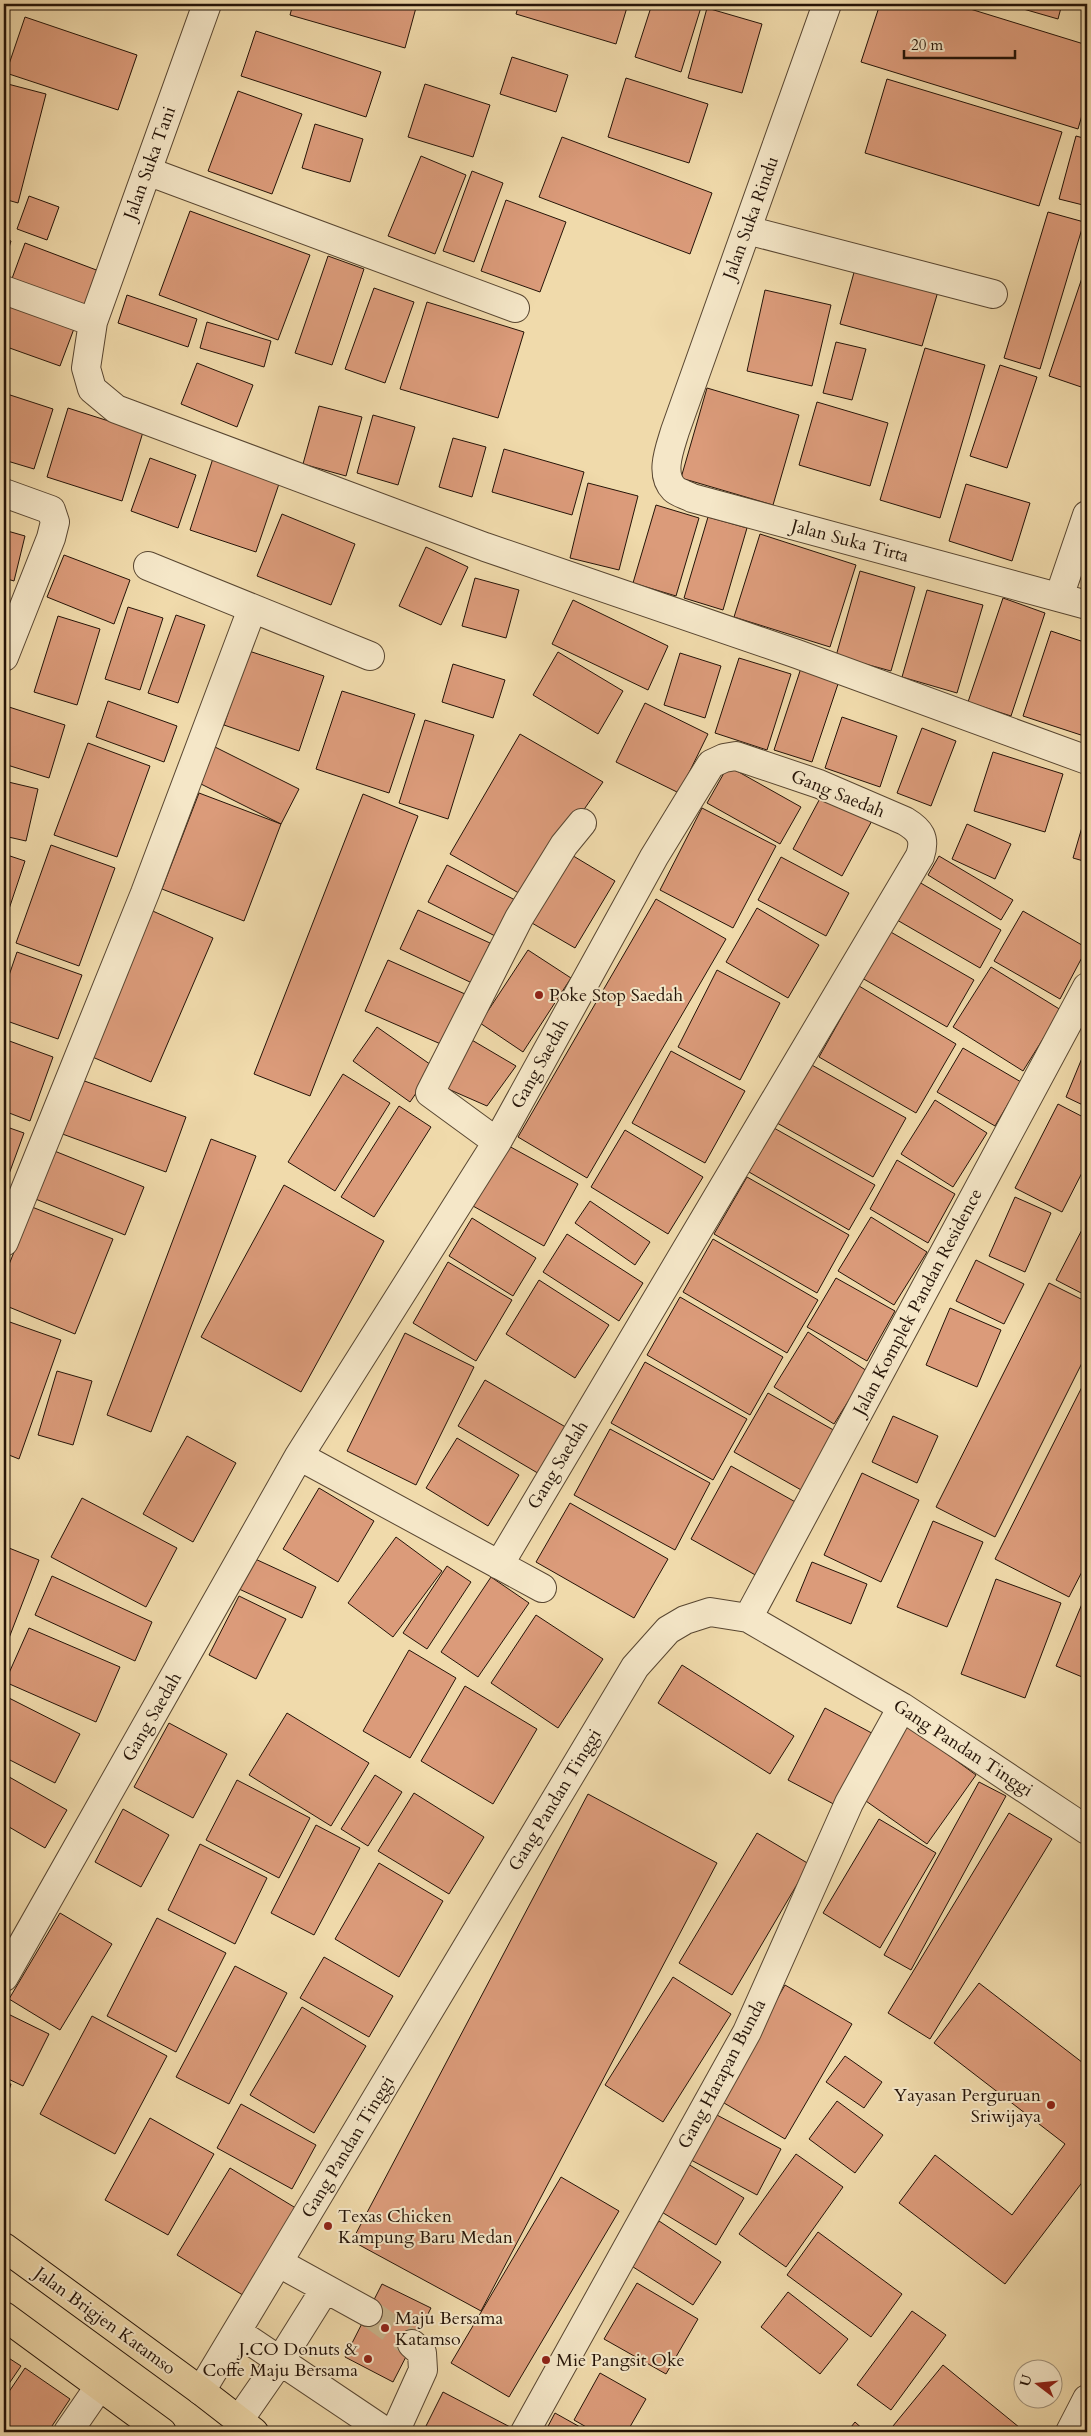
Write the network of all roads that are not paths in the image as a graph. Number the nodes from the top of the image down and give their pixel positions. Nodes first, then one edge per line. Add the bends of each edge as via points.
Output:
1 (207, 4) edge
2 (826, 4) edge
3 (146, 171) junction
4 (747, 230) junction
5 (4, 290) edge
6 (993, 294) dead end
7 (515, 308) dead end
8 (93, 322) junction
9 (675, 431) joint
10 (4, 493) edge
11 (1087, 515) edge
12 (148, 566) dead end
13 (1059, 597) junction
14 (1087, 605) edge
15 (252, 609) junction
16 (370, 656) dead end
17 (4, 657) edge
18 (1087, 760) edge
19 (582, 823) dead end
20 (1087, 987) edge
21 (497, 1142) junction
22 (4, 1242) edge
23 (299, 1456) junction
24 (499, 1565) junction
25 (542, 1588) dead end
26 (748, 1618) junction
27 (902, 1707) junction
28 (1087, 1830) edge
29 (4, 1977) edge
30 (4, 2248) edge
31 (279, 2263) junction
32 (325, 2289) junction
33 (368, 2312) tunnel mouth
34 (4, 2316) edge
35 (236, 2332) junction
36 (412, 2344) tunnel mouth
37 (280, 2362) junction
38 (99, 2387) junction
39 (201, 2391) junction
40 (1087, 2399) edge
41 (247, 2426) edge
42 (68, 2432) edge
43 (162, 2432) edge
44 (386, 2432) edge
45 (395, 2432) edge
46 (525, 2432) edge
47 (1070, 2432) edge

1 - 3 street, Jalan Suka Tani
2 - 4 street, Jalan Suka Rindu
3 - 7 street
3 - 8 street, Jalan Suka Tani
4 - 6 street
4 - 9 street, Jalan Suka Rindu
5 - 8 street
8 - 18 street, Jalan Suka Tani via 86,368 92,389 116,410 485,546 788,651
9 - 13 street, Jalan Suka Tirta via 666,467 669,482 675,490 692,498
10 - 17 street via 51,510 55,522
11 - 13 street
12 - 15 street
13 - 14 street, Jalan Suka Tirta
15 - 16 street
15 - 22 street via 145,893
19 - 21 street via 519,918 430,1093
20 - 26 street, Jalan Komplek Pandan Residence
21 - 23 street, Gang Saedah
21 - 24 street, Gang Saedah via 654,857 711,764 736,756 819,784 905,821 922,836 924,846 920,856
23 - 24 street
23 - 29 street, Gang Saedah
24 - 25 street
26 - 27 street, Gang Pandan Tinggi
26 - 31 street, Gang Pandan Tinggi via 710,1612 685,1620 668,1630 635,1667
27 - 28 street, Gang Pandan Tinggi
27 - 46 street, Gang Harapan Bunda via 849,1803 747,2032
30 - 39 main road, Jalan Brigjen Katamso
31 - 32 street
31 - 35 street, Gang Pandan Tinggi
32 - 33 street
32 - 37 street
34 - 38 main road
35 - 37 street
35 - 39 street, Gang Pandan Tinggi
36 - 45 street via 422,2353 423,2370
37 - 41 street
37 - 44 street
38 - 42 street
38 - 43 main road
39 - 41 main road, Jalan Brigjen Katamso
40 - 47 street

